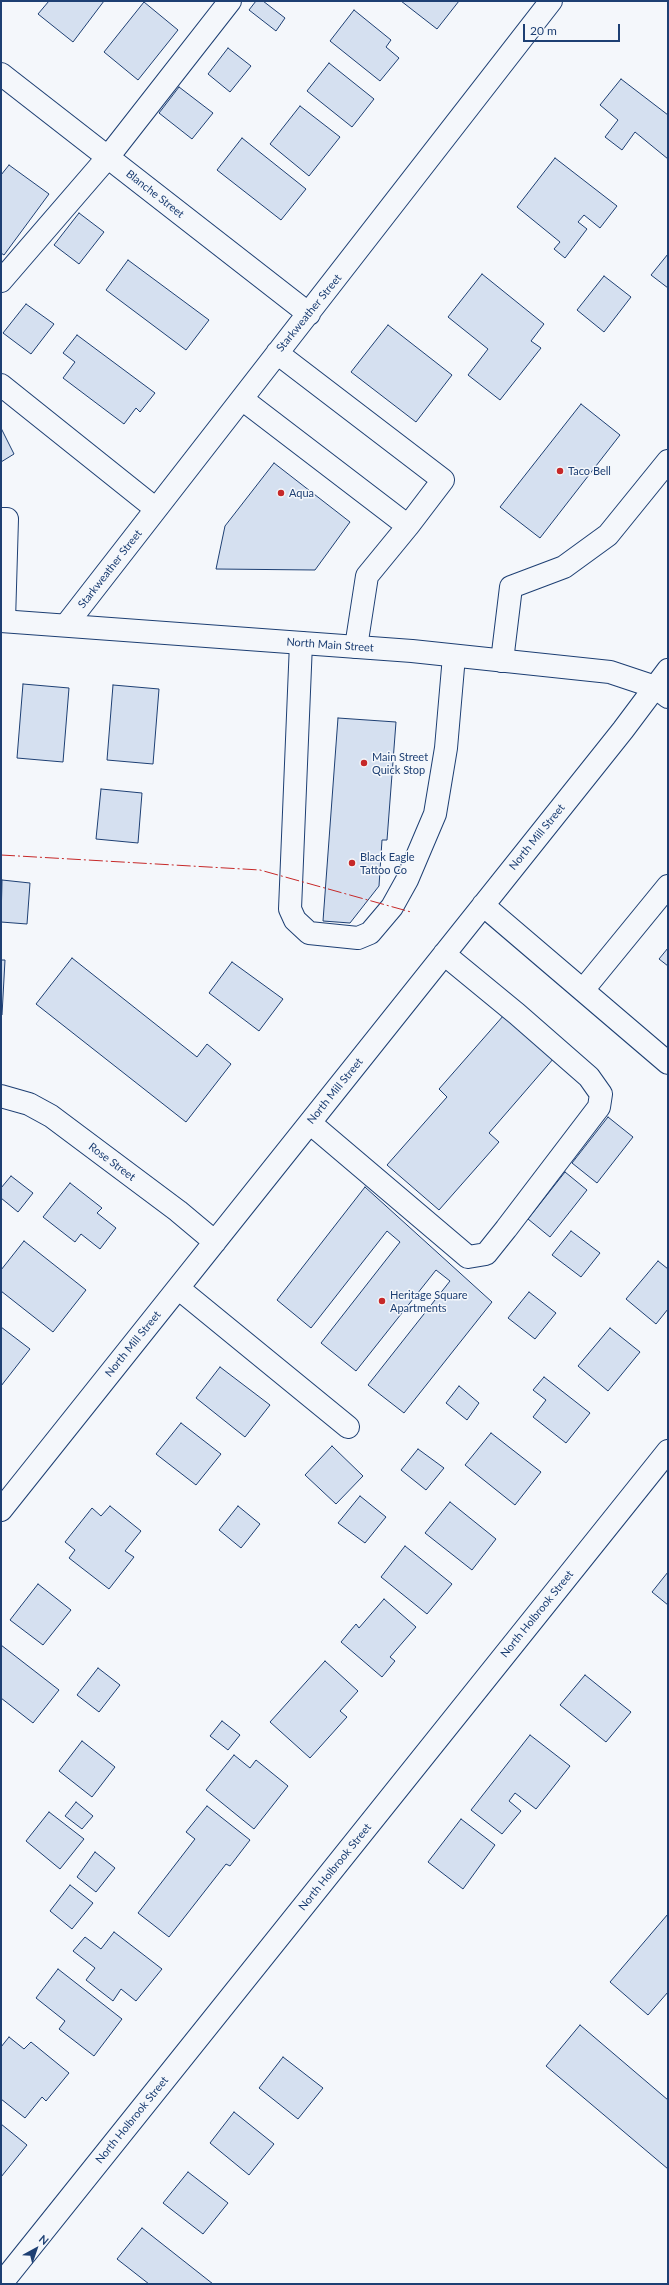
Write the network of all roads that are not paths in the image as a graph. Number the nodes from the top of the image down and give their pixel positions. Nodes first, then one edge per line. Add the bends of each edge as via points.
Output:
1 (230, 1) edge
2 (551, 1) edge
3 (1, 74) edge
4 (108, 158) junction
5 (1, 281) edge
6 (309, 314) junction
7 (277, 353) junction
8 (1, 385) edge
9 (242, 399) junction
10 (668, 461) edge
11 (156, 509) junction
12 (1, 519) edge
13 (408, 526) junction
14 (3, 621) edge
15 (66, 625) junction
16 (301, 643) junction
17 (356, 647) junction
18 (454, 656) junction
19 (502, 661) junction
20 (664, 685) edge
21 (668, 886) edge
22 (483, 905) junction
23 (444, 954) junction
24 (583, 990) junction
25 (668, 1063) edge
26 (1, 1096) edge
27 (310, 1123) junction
28 (215, 1242) junction
29 (178, 1288) junction
30 (348, 1427) dead end
31 (668, 1451) edge
32 (1, 1510) edge
33 (1, 2284) edge

1 - 4 street
2 - 6 street, Starkweather Street
3 - 4 street, Blanche Street
4 - 5 street
4 - 6 street, Blanche Street
6 - 7 street, Starkweather Street
7 - 9 street, Starkweather Street
7 - 13 street via 443,480
8 - 11 street
9 - 11 street, Starkweather Street
9 - 13 street
10 - 19 street via 608,535 564,567 511,587
11 - 15 street, Starkweather Street
12 - 14 street via 7,519
13 - 17 street via 367,576
14 - 15 street, North Main Street
15 - 16 street, North Main Street
16 - 17 street, North Main Street
16 - 18 street via 290,909 295,920 309,933 358,938 370,933 392,907 408,880 435,814 446,748
17 - 18 street, North Main Street
18 - 19 street, North Main Street
19 - 20 street, North Main Street via 610,672
20 - 22 street, North Mill Street
21 - 24 street
22 - 23 street, North Mill Street
22 - 24 street
23 - 27 street, North Mill Street
23 - 27 street via 589,1077 601,1094 599,1107 506,1229 486,1254 468,1257
24 - 25 street
26 - 28 street, Rose Street via 29,1104 51,1116 178,1211
27 - 28 street, North Mill Street
28 - 29 street, North Mill Street
29 - 30 street
29 - 32 street, North Mill Street
31 - 33 street, North Holbrook Street

